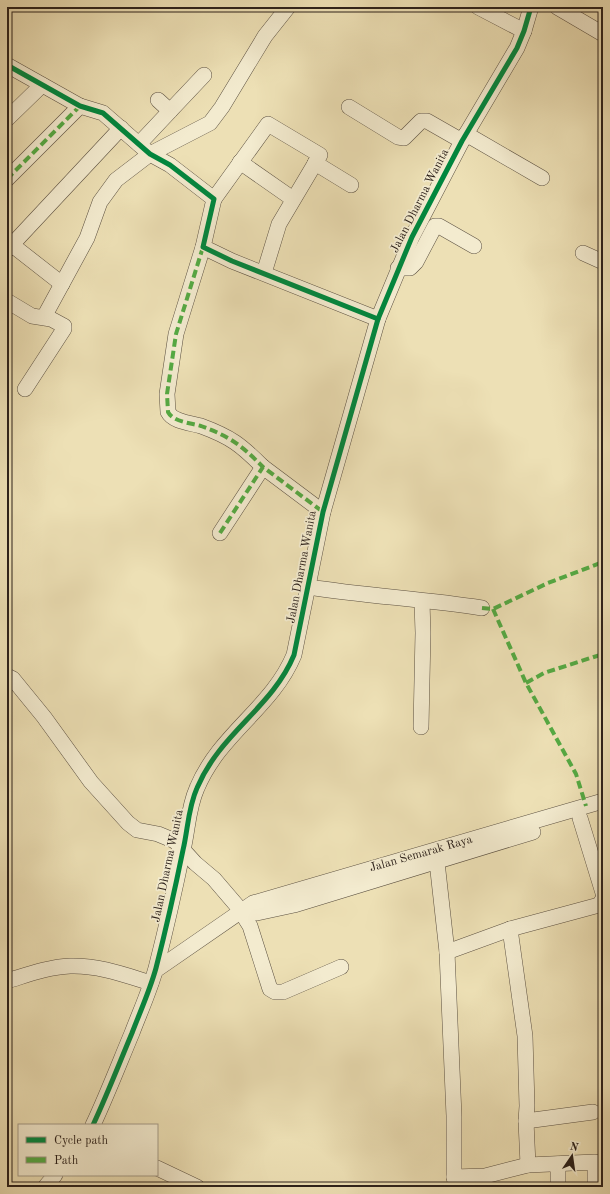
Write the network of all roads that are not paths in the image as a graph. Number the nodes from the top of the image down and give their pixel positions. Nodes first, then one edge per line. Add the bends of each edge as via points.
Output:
1 (288, 7) edge
2 (478, 7) edge
3 (531, 7) edge
4 (557, 7) edge
5 (524, 32) junction
6 (603, 34) edge
7 (7, 64) edge
8 (204, 75) dead end
9 (42, 85) junction
10 (158, 100) dead end
11 (80, 106) junction
12 (349, 107) dead end
13 (170, 111) junction
14 (7, 119) edge
15 (121, 128) junction
16 (464, 137) junction
17 (139, 144) junction
18 (150, 154) junction
19 (240, 162) junction
20 (315, 163) junction
21 (542, 178) dead end
22 (7, 179) edge
23 (351, 185) dead end
24 (214, 199) junction
25 (293, 199) junction
26 (9, 245) edge
27 (474, 246) dead end
28 (203, 247) junction
29 (583, 253) dead end
30 (603, 262) edge
31 (398, 268) junction
32 (264, 273) junction
33 (62, 284) junction
34 (8, 305) edge
35 (44, 317) junction
36 (378, 319) junction
37 (25, 389) dead end
38 (263, 466) junction
39 (323, 512) junction
40 (220, 533) dead end
41 (309, 586) junction
42 (422, 602) junction
43 (482, 608) dead end
44 (7, 676) edge
45 (421, 727) dead end
46 (603, 801) edge
47 (603, 812) edge
48 (580, 818) junction
49 (183, 849) junction
50 (437, 856) junction
51 (603, 894) edge
52 (603, 898) edge
53 (242, 911) junction
54 (510, 929) junction
55 (447, 952) junction
56 (341, 967) dead end
57 (153, 976) junction
58 (7, 981) edge
59 (593, 1112) dead end
60 (526, 1121) junction
61 (93, 1124) edge
62 (558, 1164) junction
63 (528, 1165) junction
64 (158, 1168) edge
65 (54, 1176) edge
66 (455, 1182) edge
67 (45, 1187) edge
68 (197, 1187) edge
69 (558, 1187) edge
70 (595, 1187) edge

1 - 18 street via 265,36 210,123
2 - 5 street
3 - 5 street, Jalan Dharma Wanita
4 - 6 street
5 - 16 street, Jalan Dharma Wanita via 506,68
7 - 9 street
8 - 13 street
9 - 11 street
9 - 14 street
10 - 13 street
11 - 15 street via 103,113
11 - 22 street
12 - 16 street via 398,137 404,138 421,121 427,121
13 - 17 street
15 - 17 street
15 - 26 street
16 - 21 street
16 - 31 street, Jalan Dharma Wanita
17 - 18 street
18 - 24 street
18 - 33 street via 116,180 100,202 87,238
19 - 20 street via 268,124 320,155
19 - 24 street
19 - 25 street
20 - 23 street
20 - 25 street
24 - 28 street
25 - 32 street via 279,224
26 - 33 street
27 - 31 street via 435,226 416,262 410,268
28 - 32 street
28 - 38 street via 176,334 167,394 168,412 175,419 201,426 236,442
29 - 30 street
31 - 36 street, Jalan Dharma Wanita
32 - 36 street
33 - 35 street
34 - 35 street via 32,316
35 - 37 street via 64,326 64,333
36 - 39 street, Jalan Dharma Wanita
38 - 39 street
38 - 40 street
39 - 41 street, Jalan Dharma Wanita
41 - 42 street
41 - 49 street, Jalan Dharma Wanita via 297,644 290,664 263,703 222,745 206,767 190,806
42 - 43 street
42 - 45 street
44 - 49 street via 13,679 44,717 90,782 128,823 137,830 175,841
46 - 50 street, Jalan Semarak Raya
47 - 48 street, Jalan Semarak Raya
48 - 50 street, Jalan Semarak Raya
48 - 51 street
49 - 53 street
49 - 57 street, Jalan Dharma Wanita
50 - 53 street, Jalan Semarak Raya via 253,902
50 - 55 street
52 - 54 street via 599,905
53 - 56 street via 250,926 268,984 274,992 283,992
53 - 57 street, Jalan Semarak Raya via 214,928
54 - 55 street
54 - 60 street via 525,1036
55 - 66 street
57 - 58 street via 90,966 70,966 44,970
57 - 61 street, Jalan Dharma Wanita
59 - 60 street
60 - 63 street
62 - 63 street
62 - 69 street
62 - 70 street via 595,1162
63 - 66 street
64 - 68 street
65 - 67 street

